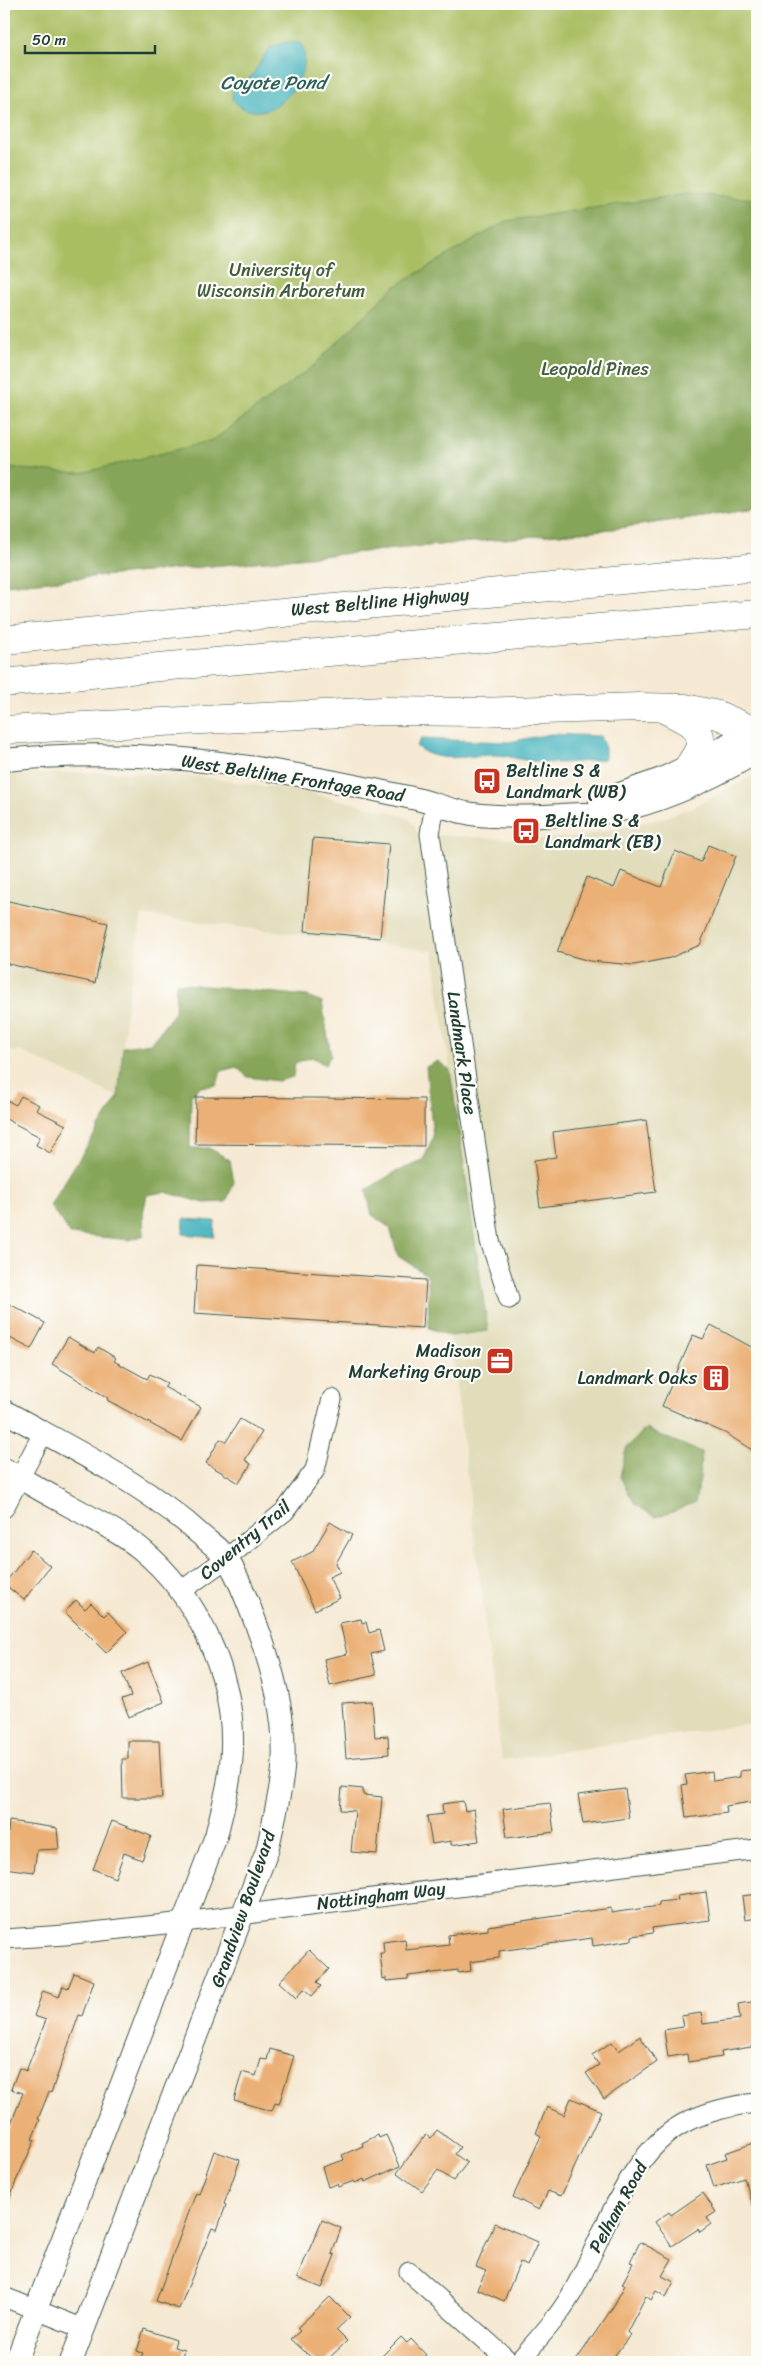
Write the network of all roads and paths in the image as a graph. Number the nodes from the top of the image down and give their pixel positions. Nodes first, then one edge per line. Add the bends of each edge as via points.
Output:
1 (757, 556) edge
2 (757, 567) edge
3 (604, 581) junction
4 (757, 614) edge
5 (4, 640) edge
6 (4, 684) edge
7 (662, 708) junction
8 (4, 730) edge
9 (756, 735) edge
10 (4, 760) edge
11 (689, 766) junction
12 (435, 804) junction
13 (580, 813) junction
14 (509, 1299) dead end
15 (332, 1399) dead end
16 (4, 1411) edge
17 (43, 1433) junction
18 (12, 1473) edge
19 (4, 1508) edge
20 (227, 1558) junction
21 (181, 1592) junction
22 (757, 1849) edge
23 (244, 1914) junction
24 (184, 1922) junction
25 (4, 1939) edge
26 (757, 2103) edge
27 (409, 2272) dead end
28 (4, 2297) edge
29 (36, 2310) junction
30 (84, 2329) junction
31 (16, 2362) edge
32 (71, 2362) edge
33 (510, 2362) edge
34 (518, 2362) edge

1 - 3 highway
2 - 3 highway, West Beltline Highway
3 - 5 highway, West Beltline Highway
4 - 6 highway via 148,668
7 - 8 highway via 383,711
7 - 9 highway via 685,708 718,716
7 - 11 highway via 695,727 700,745
9 - 11 street, West Beltline Frontage Road
9 - 13 street, West Beltline Frontage Road via 710,778 656,800 609,813
10 - 12 street, West Beltline Frontage Road via 88,755 203,761 322,780
11 - 13 street, West Beltline Frontage Road via 603,799
12 - 13 street, West Beltline Frontage Road via 470,814 506,817
12 - 14 street, Landmark Place via 430,834 490,1241
15 - 20 street, Coventry Trail via 315,1470 285,1511
16 - 17 street, Grandview Boulevard
17 - 18 street
17 - 20 street, Grandview Boulevard via 142,1488
18 - 19 street
18 - 21 street via 142,1550
20 - 21 street, Coventry Trail
20 - 23 street, Grandview Boulevard via 271,1663 283,1743 278,1803 266,1851
21 - 24 street via 197,1615 219,1666 230,1713 232,1747 216,1836
22 - 23 street, Nottingham Way
23 - 24 street, Nottingham Way
23 - 30 street, Grandview Boulevard
24 - 25 street, Nottingham Way via 65,1936
24 - 29 street
26 - 34 street, Pelham Road via 720,2110 684,2123 645,2157 623,2190 567,2302
27 - 33 street
28 - 29 street
29 - 30 street
29 - 31 street
30 - 32 street, Grandview Boulevard

